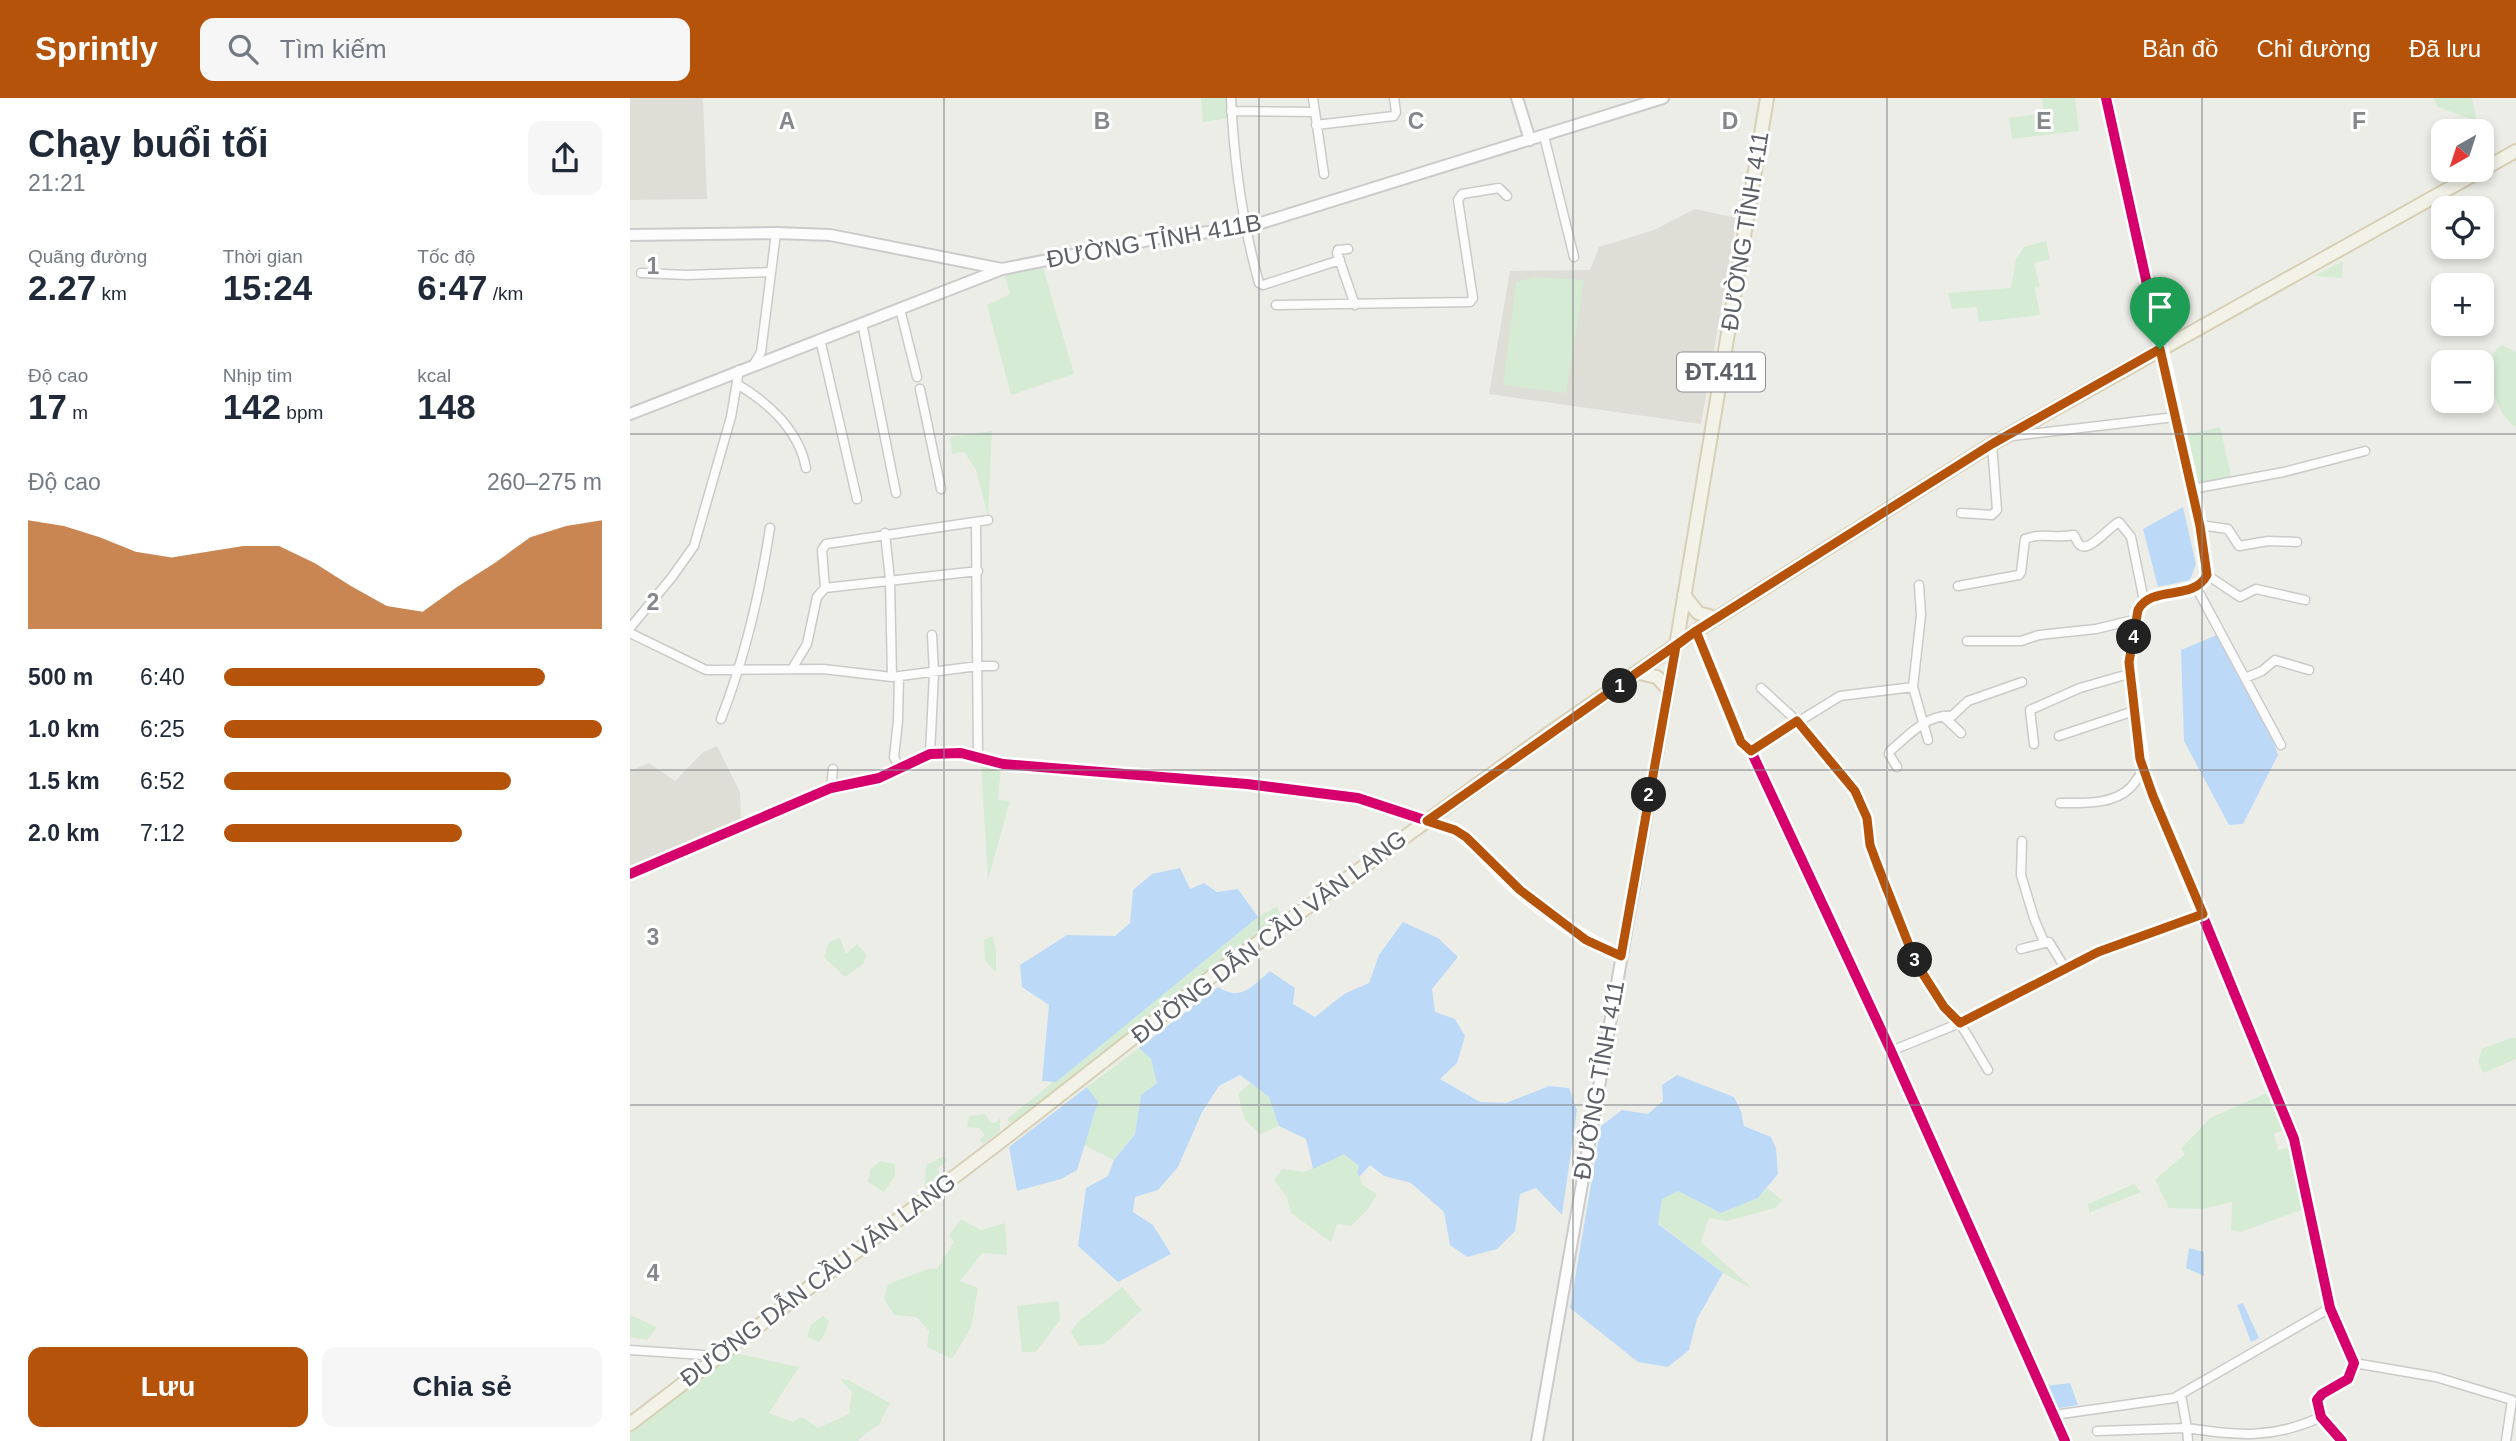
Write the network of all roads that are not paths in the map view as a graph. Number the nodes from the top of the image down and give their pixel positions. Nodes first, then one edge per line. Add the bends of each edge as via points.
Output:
1 (1231, 98) edge
2 (1313, 98) edge
3 (1394, 98) edge
4 (1517, 98) edge
5 (1663, 98) edge
6 (1767, 98) edge
7 (2106, 98) edge
8 (1231, 111) junction
9 (1314, 112) junction
10 (1316, 125) junction
11 (1544, 136) junction
12 (1530, 140) junction
13 (2516, 151) edge
14 (1324, 174) dead end
15 (1507, 195) dead end
16 (1245, 228) junction
17 (776, 233) junction
18 (630, 235) edge
19 (1348, 249) dead end
20 (1574, 257) dead end
21 (1340, 260) junction
22 (1002, 269) junction
23 (771, 272) junction
24 (641, 273) dead end
25 (1276, 305) dead end
26 (1355, 305) junction
27 (900, 309) junction
28 (862, 323) junction
29 (820, 339) junction
30 (2160, 349) junction
31 (754, 364) junction
32 (739, 370) junction
33 (917, 377) dead end
34 (737, 384) junction
35 (920, 389) dead end
36 (630, 414) edge
37 (2175, 417) junction
38 (2007, 437) junction
39 (1992, 444) junction
40 (2365, 451) dead end
41 (806, 468) dead end
42 (942, 489) dead end
43 (2192, 489) junction
44 (896, 493) dead end
45 (857, 499) dead end
46 (1962, 513) dead end
47 (988, 520) dead end
48 (976, 523) junction
49 (2200, 526) junction
50 (770, 528) dead end
51 (885, 534) junction
52 (2297, 542) dead end
53 (978, 571) junction
54 (2207, 575) junction
55 (890, 580) junction
56 (1919, 585) dead end
57 (1958, 586) dead end
58 (2196, 587) junction
59 (825, 588) junction
60 (1684, 595) junction
61 (2305, 600) dead end
62 (2144, 601) junction
63 (1716, 618) junction
64 (2137, 619) junction
65 (630, 631) edge
66 (1696, 631) junction
67 (932, 635) dead end
68 (1967, 641) dead end
69 (1676, 646) junction
70 (978, 666) junction
71 (994, 666) dead end
72 (792, 669) junction
73 (2130, 670) junction
74 (2309, 670) dead end
75 (740, 671) junction
76 (934, 673) junction
77 (1639, 673) junction
78 (896, 677) junction
79 (2245, 678) junction
80 (2022, 682) dead end
81 (1913, 687) junction
82 (1761, 688) dead end
83 (1668, 689) junction
84 (2134, 711) junction
85 (1943, 715) junction
86 (721, 719) dead end
87 (1797, 721) junction
88 (1923, 723) junction
89 (1961, 733) dead end
90 (2059, 736) dead end
91 (1928, 740) dead end
92 (2034, 744) dead end
93 (2281, 745) dead end
94 (1751, 751) junction
95 (930, 754) junction
96 (978, 759) junction
97 (1897, 767) dead end
98 (833, 769) dead end
99 (896, 770) junction
100 (2143, 770) junction
101 (831, 789) junction
102 (2060, 803) dead end
103 (1427, 821) junction
104 (2022, 841) dead end
105 (630, 874) edge
106 (2203, 914) junction
107 (2044, 942) junction
108 (2021, 949) dead end
109 (1621, 956) junction
110 (2065, 968) junction
111 (1960, 1023) junction
112 (1891, 1051) junction
113 (1988, 1070) dead end
114 (2330, 1308) junction
115 (630, 1350) edge
116 (719, 1356) junction
117 (2354, 1363) junction
118 (2181, 1395) junction
119 (2054, 1415) junction
120 (2321, 1417) junction
121 (630, 1424) edge
122 (2187, 1427) junction
123 (2097, 1431) dead end
124 (1537, 1441) edge
125 (2065, 1441) edge
126 (2188, 1441) edge
127 (2342, 1441) edge
128 (2506, 1441) edge

1 - 8 street
2 - 9 street
3 - 10 street via 1394,116
4 - 12 main road
5 - 11 main road, ĐƯỜNG TỈNH 411B
6 - 60 main road, ĐƯỜNG TỈNH 411 / ĐT.411
7 - 30 street
8 - 9 street
8 - 16 street
9 - 10 street
10 - 14 street
11 - 12 main road, ĐƯỜNG TỈNH 411B
11 - 20 street
12 - 16 main road, ĐƯỜNG TỈNH 411B
13 - 30 main road, ĐƯỜNG DẪN CẦU VĂN LANG
15 - 26 street via 1500,188 1462,194 1458,200 1472,301
16 - 21 street via 1261,285
16 - 22 main road, ĐƯỜNG TỈNH 411B via 1164,237
17 - 18 main road, ĐƯỜNG TỈNH 411B
17 - 22 main road, ĐƯỜNG TỈNH 411B via 830,235
17 - 23 street
19 - 21 street via 1337,251
21 - 26 street
22 - 27 main road
23 - 24 street
23 - 31 street via 761,352
25 - 26 street
27 - 28 main road
27 - 33 street
28 - 29 main road
28 - 44 street
29 - 31 main road
29 - 45 street
30 - 37 street
30 - 38 main road, ĐƯỜNG DẪN CẦU VĂN LANG
31 - 32 main road
32 - 34 street
32 - 36 main road
34 - 41 street via 790,429
34 - 65 street via 694,546
35 - 42 street
37 - 38 street
37 - 43 street
38 - 39 main road, ĐƯỜNG DẪN CẦU VĂN LANG
39 - 46 street via 1997,510 1992,515
39 - 63 main road, ĐƯỜNG DẪN CẦU VĂN LANG
40 - 43 street
43 - 49 street
47 - 48 street
48 - 51 street
48 - 53 street
49 - 52 street via 2228,529 2239,546
49 - 54 street
50 - 75 street via 761,588
51 - 55 street
51 - 59 street via 826,544 822,550
53 - 55 street
53 - 70 street
54 - 58 street
54 - 61 street via 2240,597 2256,589
55 - 59 street
55 - 78 street
56 - 81 street via 1921,615
57 - 62 street via 2019,575 2025,539 2037,534 2076,536 2085,547 2119,522 2131,537
58 - 62 street
58 - 79 street
59 - 72 street via 817,597 807,644
60 - 63 main road via 1698,613
60 - 69 main road, ĐƯỜNG TỈNH 411 / ĐT.411
62 - 64 street
63 - 66 main road, ĐƯỜNG DẪN CẦU VĂN LANG
64 - 68 street via 2024,641
64 - 73 street
65 - 75 street via 700,669
66 - 69 main road, ĐƯỜNG DẪN CẦU VĂN LANG
66 - 94 street via 1741,742
67 - 76 street
69 - 77 main road, ĐƯỜNG DẪN CẦU VĂN LANG
69 - 83 main road, ĐƯỜNG TỈNH 411 / ĐT.411
70 - 71 street
70 - 76 street
70 - 96 street
72 - 75 street
72 - 78 street
73 - 84 street
73 - 92 street via 2030,709
74 - 79 street via 2275,660
75 - 86 street
76 - 78 street
76 - 95 street
77 - 83 main road via 1657,677
77 - 103 main road, ĐƯỜNG DẪN CẦU VĂN LANG
78 - 99 street
79 - 93 street
80 - 85 street via 1972,699 1952,716
81 - 87 street via 1840,696
81 - 88 street
82 - 87 street
83 - 109 main road, ĐƯỜNG TỈNH 411 / ĐT.411
84 - 90 street
84 - 100 street
85 - 88 street
85 - 89 street
87 - 94 street
87 - 111 street via 1855,791 1867,818 1870,845 1916,963
88 - 91 street
88 - 97 street via 1890,751
94 - 112 street
95 - 96 street via 961,753
95 - 99 street
96 - 103 street via 1358,798
98 - 101 street
99 - 101 street
100 - 102 street via 2117,797
100 - 106 street
101 - 105 street
103 - 109 street via 1466,837 1520,890 1586,940
103 - 116 main road, ĐƯỜNG DẪN CẦU VĂN LANG via 1220,970
104 - 107 street via 2021,875
106 - 110 street
106 - 114 street via 2294,1139
107 - 108 street
107 - 110 street via 2052,945
109 - 124 main road, ĐƯỜNG TỈNH 411 / ĐT.411
110 - 111 street
111 - 112 street
111 - 113 street
112 - 119 street
114 - 117 street
114 - 118 street
115 - 116 street
116 - 121 main road, ĐƯỜNG DẪN CẦU VĂN LANG
117 - 120 street via 2348,1379 2317,1400
117 - 128 street via 2436,1377 2512,1400
118 - 119 street
118 - 122 street
119 - 125 street
120 - 122 street via 2276,1433
120 - 127 street
122 - 123 street
122 - 126 street

